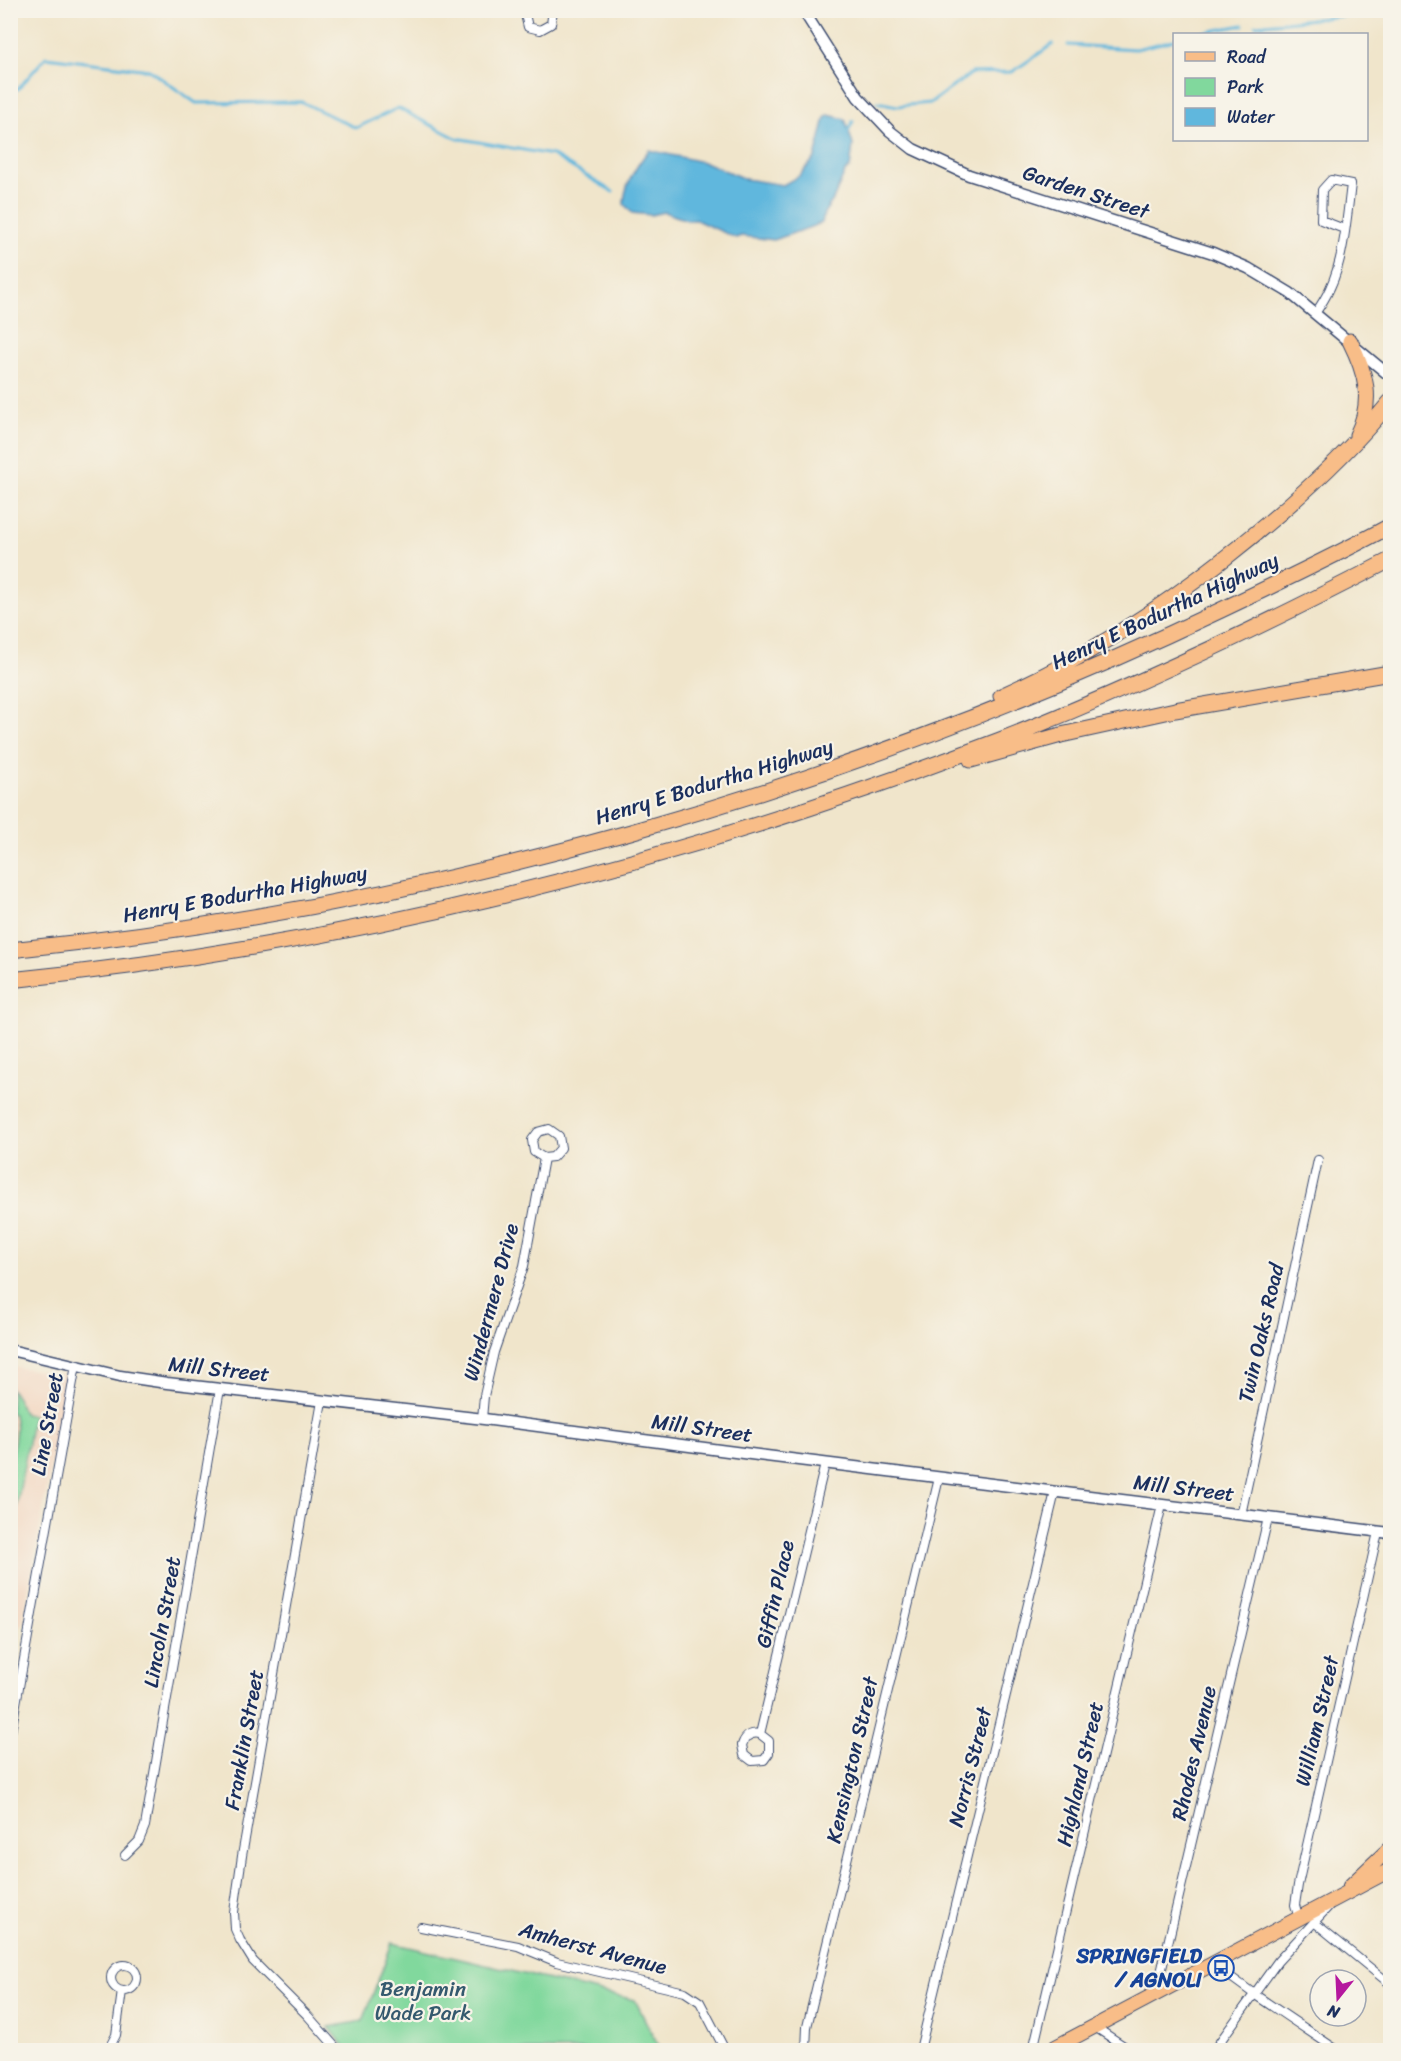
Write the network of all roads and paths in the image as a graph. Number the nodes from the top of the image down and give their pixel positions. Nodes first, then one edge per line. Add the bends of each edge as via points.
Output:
1 (524, 10) edge
2 (553, 10) edge
3 (803, 10) edge
4 (1344, 229) junction
5 (1316, 312) junction
6 (1350, 341) junction
7 (1390, 376) edge
8 (1390, 402) edge
9 (1339, 460) junction
10 (1390, 526) edge
11 (1390, 560) edge
12 (1390, 673) edge
13 (798, 780) junction
14 (872, 786) junction
15 (10, 950) edge
16 (10, 980) edge
17 (544, 1158) dead end
18 (1318, 1160) dead end
19 (10, 1350) edge
20 (76, 1365) junction
21 (220, 1389) junction
22 (322, 1401) junction
23 (482, 1419) junction
24 (825, 1464) junction
25 (939, 1478) junction
26 (1055, 1492) junction
27 (1162, 1505) junction
28 (1241, 1515) junction
29 (1268, 1518) junction
30 (1378, 1532) junction
31 (1390, 1533) edge
32 (760, 1734) dead end
33 (10, 1738) edge
34 (1390, 1848) edge
35 (125, 1855) dead end
36 (1390, 1870) edge
37 (1335, 1899) junction
38 (1299, 1919) junction
39 (1314, 1922) junction
40 (421, 1927) dead end
41 (1213, 1964) junction
42 (1390, 1984) edge
43 (122, 1991) dead end
44 (1254, 1994) junction
45 (1155, 1995) junction
46 (1095, 2027) junction
47 (108, 2050) edge
48 (338, 2050) edge
49 (725, 2050) edge
50 (806, 2050) edge
51 (920, 2050) edge
52 (1033, 2050) edge
53 (1050, 2050) edge
54 (1130, 2050) edge
55 (1214, 2050) edge
56 (1336, 2050) edge

1 - 2 street via 528,27 540,30 551,24
3 - 5 street, Garden Street via 858,97 890,132 921,153 969,176 1222,257 1277,284
4 - 4 street via 1351,184 1331,180 1322,190 1321,220
4 - 5 street via 1331,287
5 - 6 street, Garden Street
6 - 7 street, Garden Street
6 - 9 highway via 1365,375 1366,406 1359,432
8 - 9 highway
9 - 13 highway via 1253,537 1107,642 1003,695
10 - 13 highway, Henry E Bodurtha Highway via 1071,678
11 - 14 highway via 1115,692
12 - 14 highway via 1120,721
13 - 15 highway, Henry E Bodurtha Highway via 606,838 443,880 225,921
14 - 16 highway via 660,855 453,908 246,949
17 - 23 street, Windermere Drive via 524,1266 494,1352
18 - 28 street, Twin Oaks Road
19 - 20 street, Mill Street
20 - 21 street, Mill Street via 145,1380
20 - 33 street, Line Street
21 - 22 street, Mill Street
21 - 35 street, Lincoln Street via 145,1826 139,1841
22 - 23 street, Mill Street
22 - 48 street, Franklin Street via 234,1918 240,1940 253,1960
23 - 24 street, Mill Street
24 - 25 street, Mill Street
24 - 32 street, Giffin Place
25 - 26 street, Mill Street
25 - 50 street, Kensington Street via 807,2027
26 - 27 street, Mill Street
26 - 51 street, Norris Street
27 - 28 street, Mill Street
27 - 52 street, Highland Street
28 - 29 street, Mill Street
29 - 30 street, Mill Street
29 - 45 street, Rhodes Avenue
30 - 31 street, Mill Street
30 - 38 street, William Street via 1298,1885 1295,1905
34 - 37 main road
36 - 37 main road
37 - 38 main road
37 - 39 street
38 - 41 main road
39 - 42 street
39 - 44 street via 1278,1960
40 - 49 street, Amherst Avenue via 518,1946 557,1962 685,1992 700,2002
41 - 44 street
41 - 45 main road
43 - 47 street via 116,2035
44 - 55 street
44 - 56 street
45 - 46 main road
46 - 53 main road
46 - 54 street

